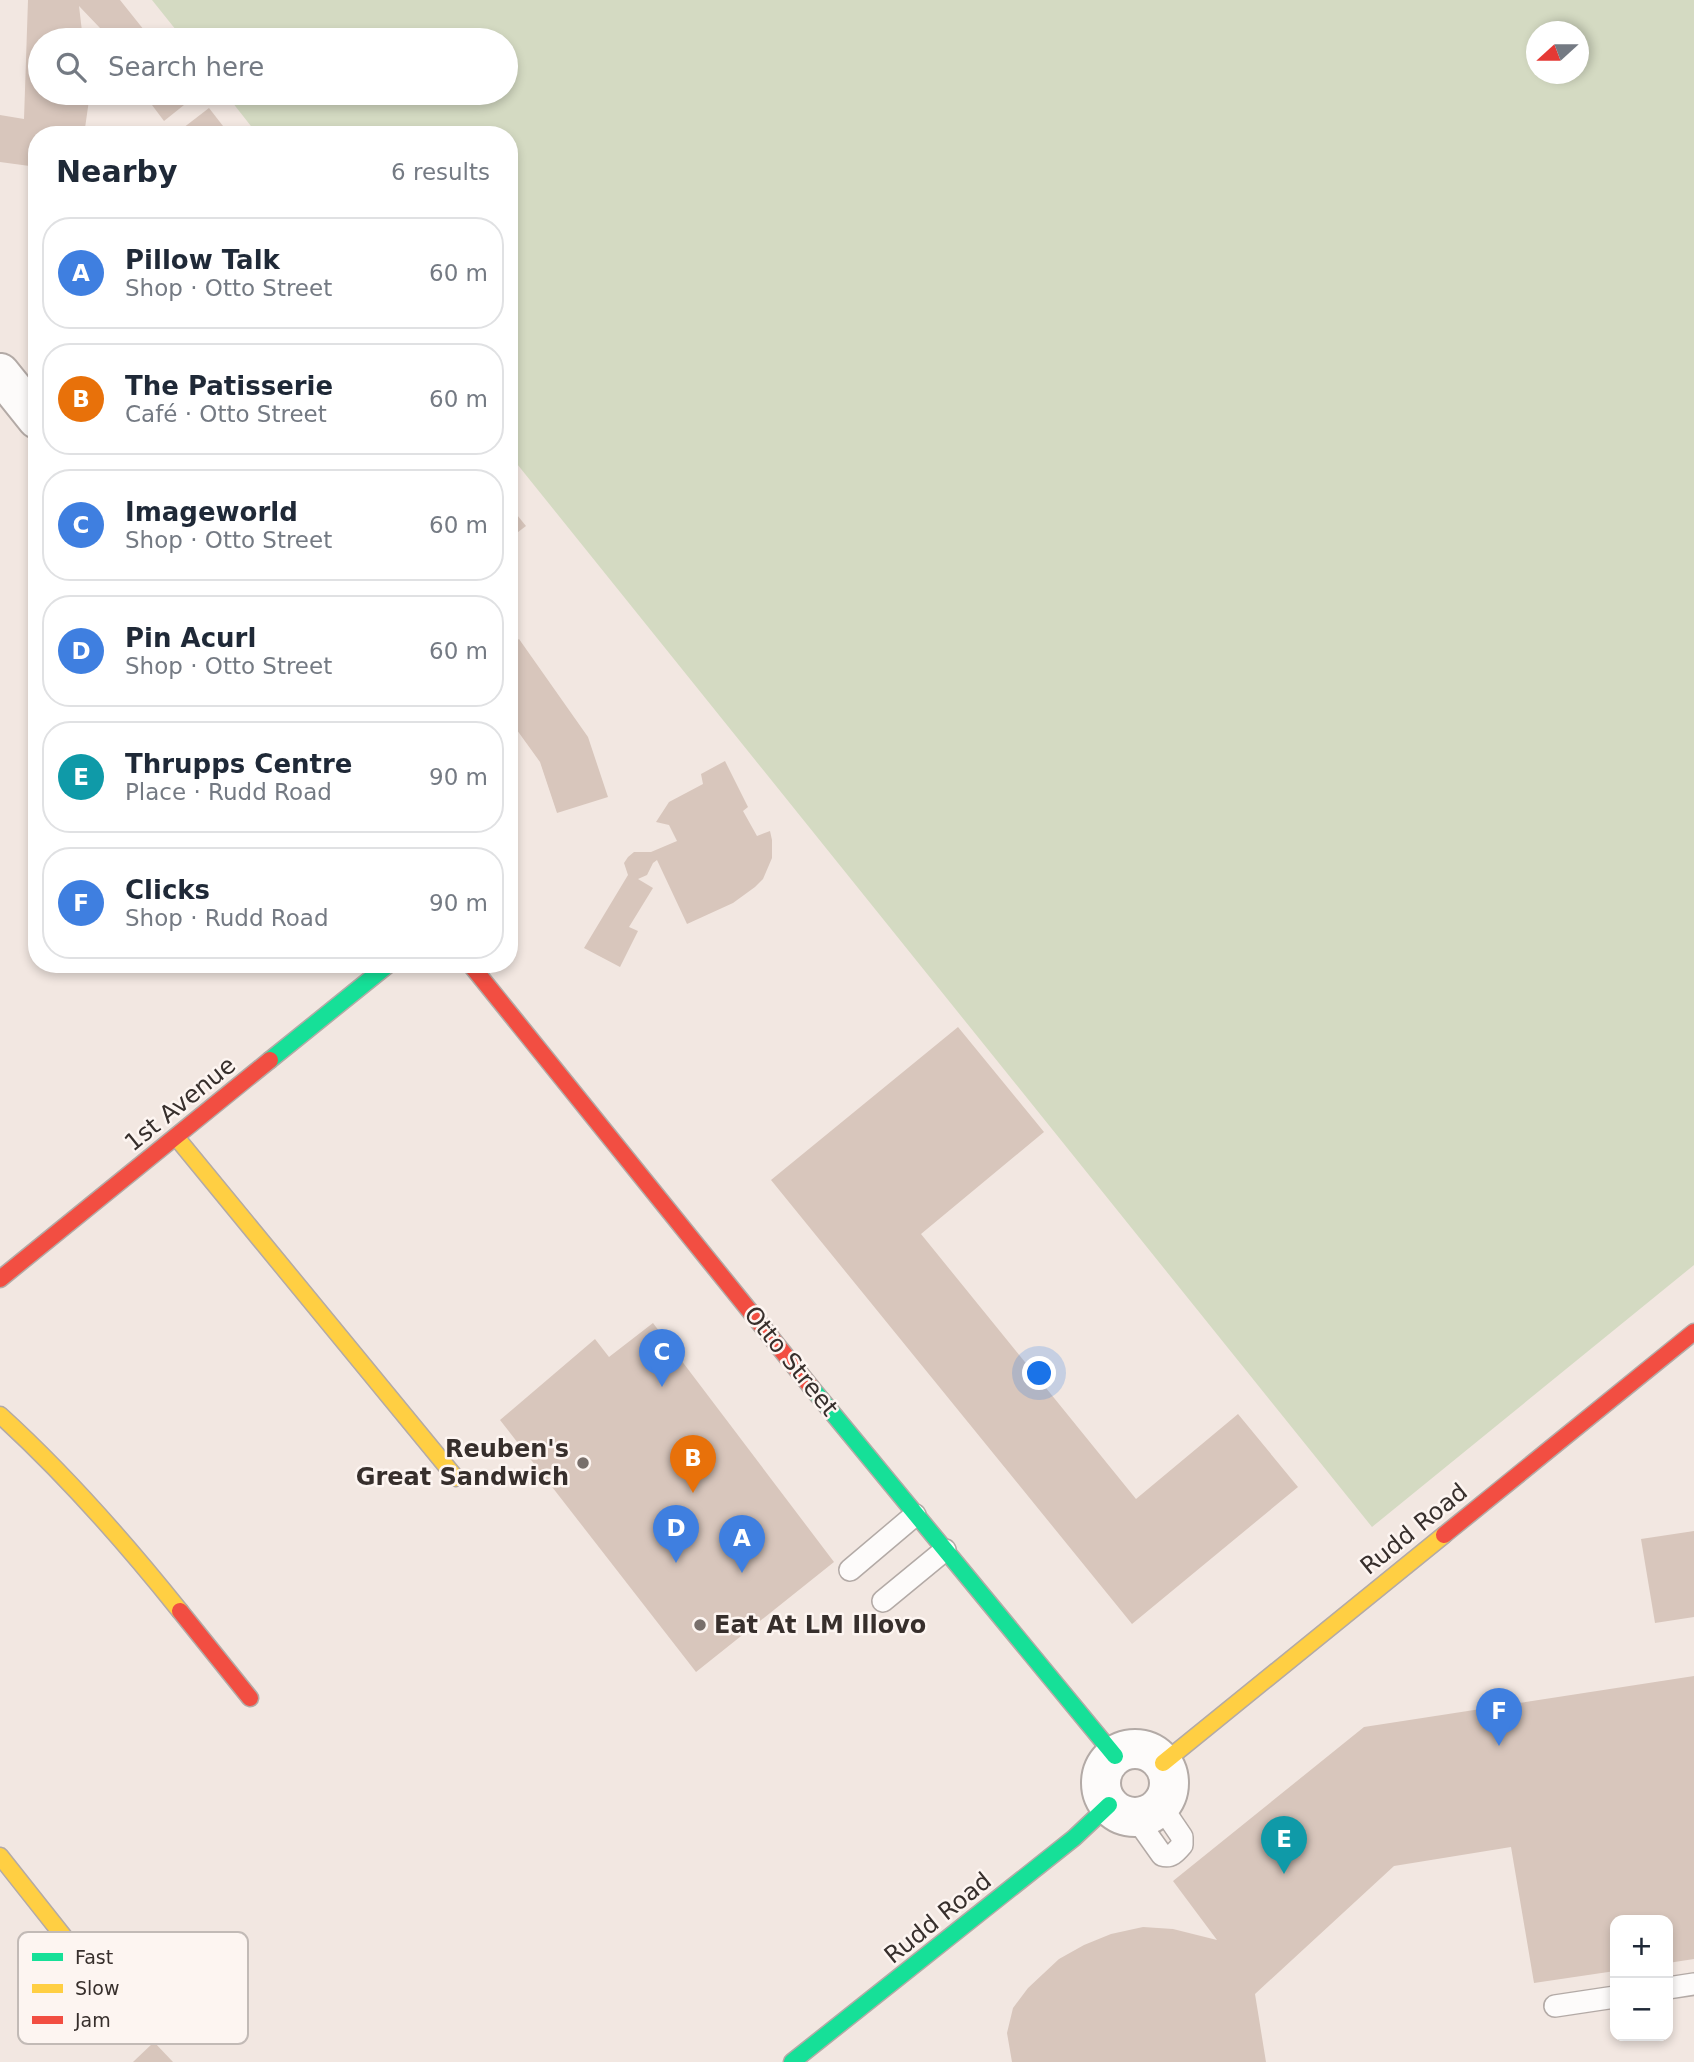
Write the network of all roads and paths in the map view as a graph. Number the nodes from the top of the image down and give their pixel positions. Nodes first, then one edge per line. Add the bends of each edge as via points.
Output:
1 (0, 373) edge
2 (28, 408) edge
3 (378, 973) edge
4 (477, 973) edge
5 (176, 1137) junction
6 (0, 1279) edge
7 (1694, 1332) edge
8 (0, 1415) edge
9 (456, 1478) dead end
10 (915, 1515) junction
11 (945, 1550) junction
12 (850, 1570) dead end
13 (883, 1601) dead end
14 (250, 1698) dead end
15 (1115, 1756) junction
16 (1163, 1763) junction
17 (1135, 1810) junction
18 (0, 1856) edge
19 (60, 1932) edge
20 (1694, 1984) edge
21 (1673, 1987) edge
22 (1610, 1998) edge
23 (1555, 2006) dead end
24 (792, 2062) edge

1 - 2 street
3 - 5 street, 1st Avenue
4 - 10 street, Otto Street
5 - 6 street, 1st Avenue
5 - 9 street
7 - 16 street, Rudd Road
8 - 14 street via 92,1505
10 - 11 street, Otto Street
10 - 12 lane
11 - 13 lane
11 - 15 street, Otto Street
15 - 16 street via 1140,1749
15 - 17 street via 1107,1764 1101,1785 1104,1796
16 - 17 street via 1170,1785 1167,1796
17 - 24 street, Rudd Road via 1064,1846
18 - 19 street
20 - 21 lane
22 - 23 lane

